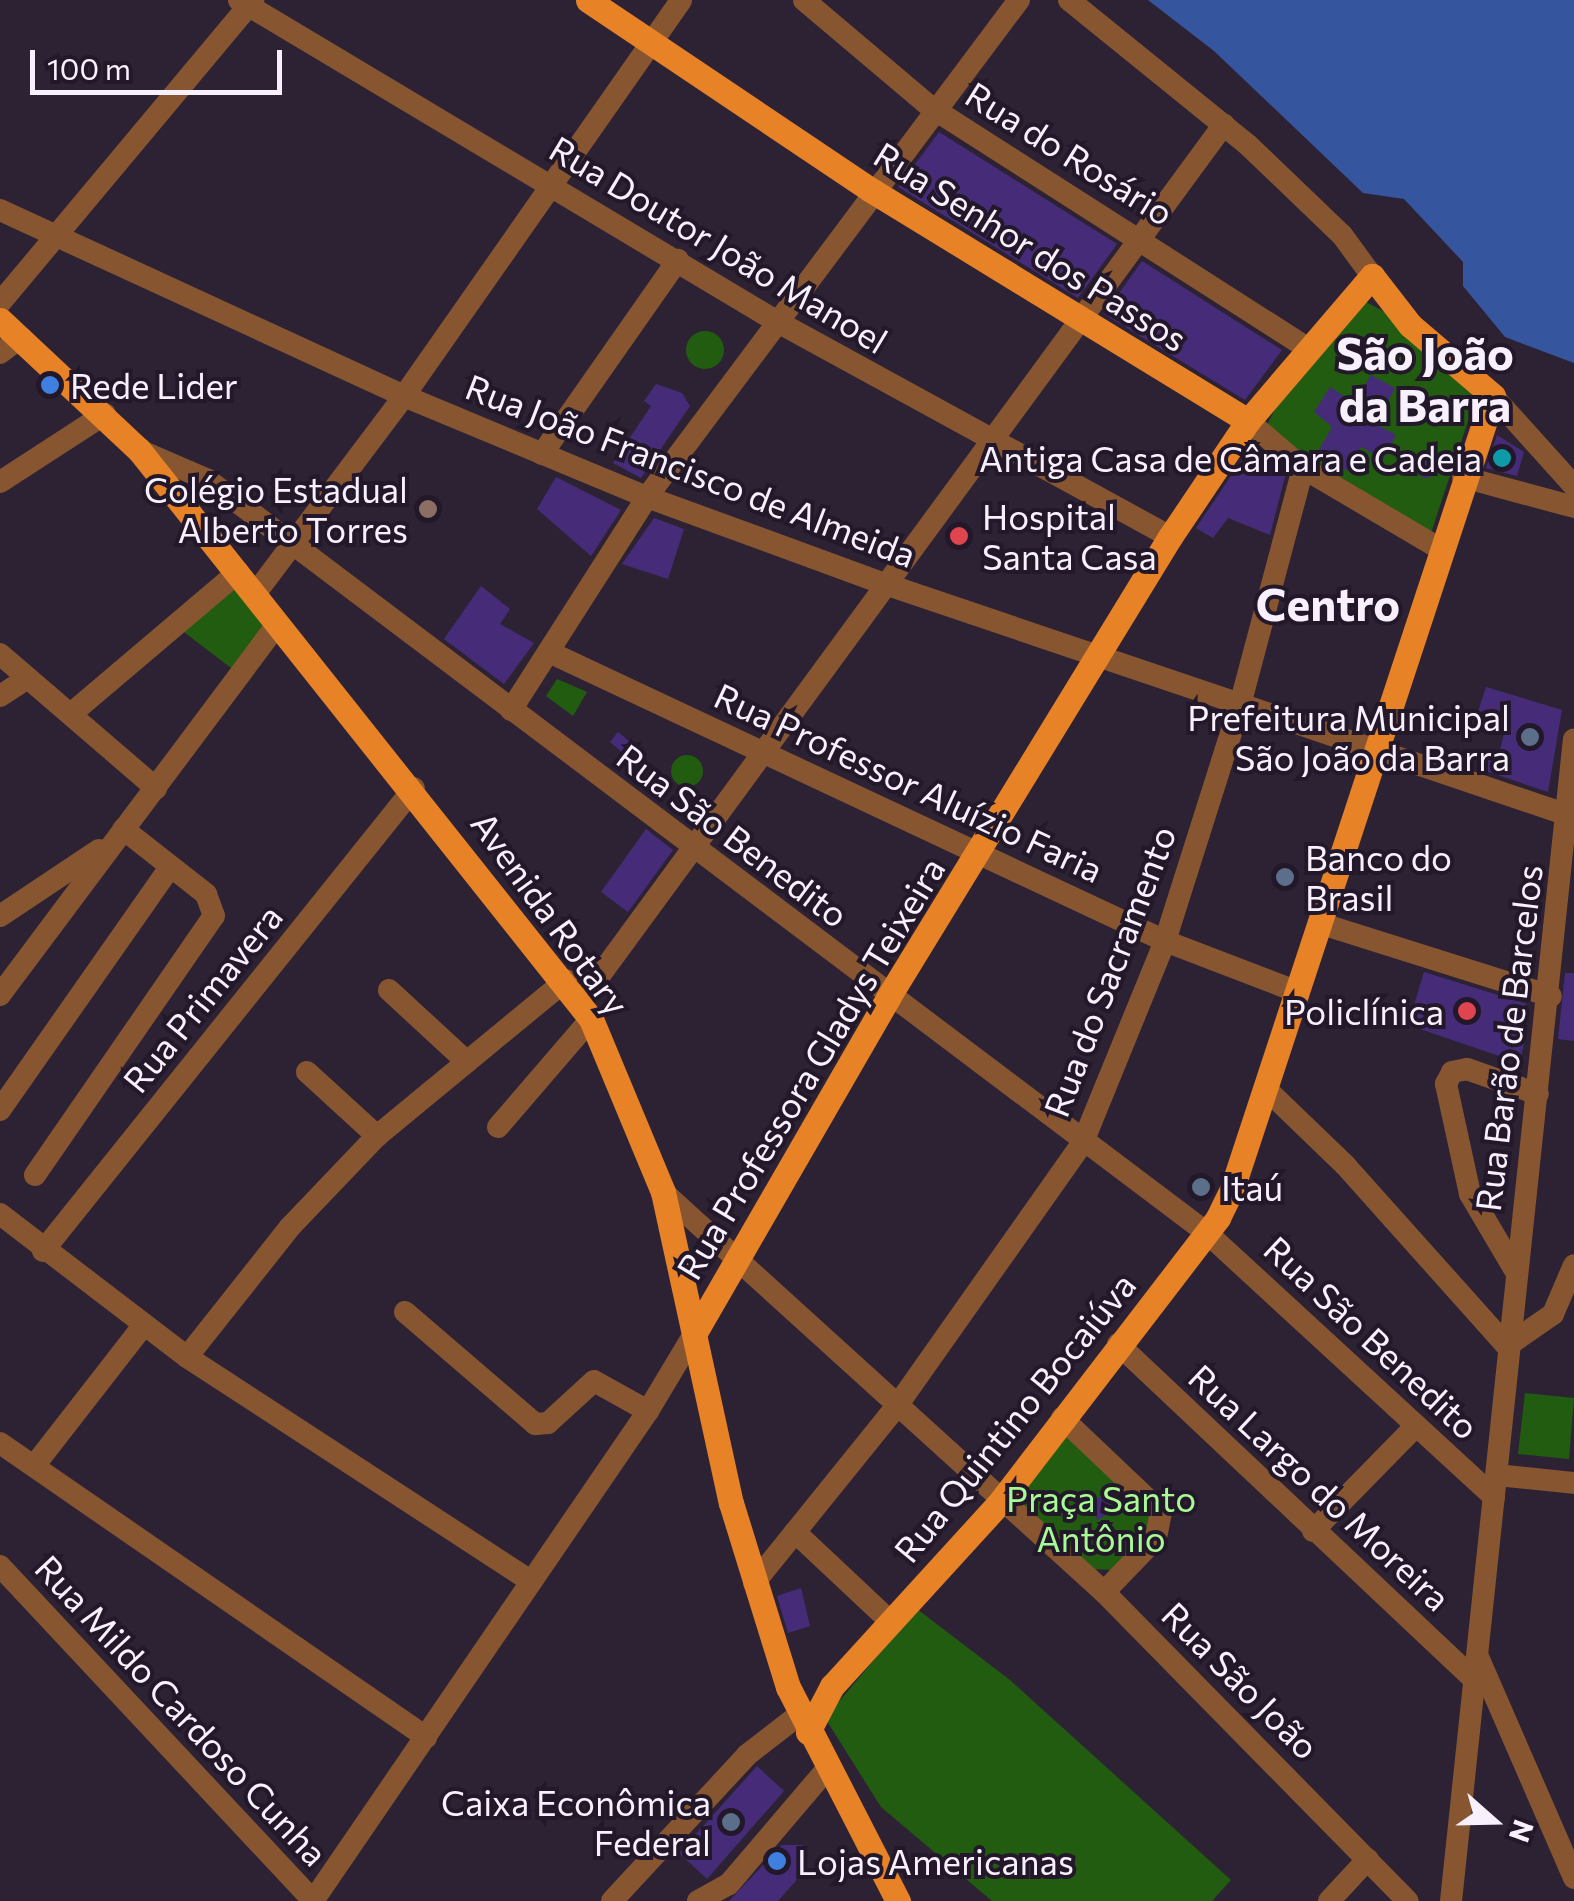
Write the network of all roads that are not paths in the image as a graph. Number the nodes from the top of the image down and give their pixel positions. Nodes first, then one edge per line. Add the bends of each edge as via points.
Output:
1 (588, 0) edge
2 (681, 0) edge
3 (1019, 0) edge
4 (1069, 0) edge
5 (247, 2) edge
6 (817, 4) edge
7 (651, 42) junction
8 (932, 108) junction
9 (1224, 124) junction
10 (552, 184) junction
11 (872, 190) junction
12 (0, 210) edge
13 (56, 235) junction
14 (1140, 238) junction
15 (678, 260) junction
16 (1372, 276) junction
17 (0, 303) edge
18 (1082, 319) junction
19 (0, 320) edge
20 (776, 322) junction
21 (21, 337) junction
22 (1310, 350) junction
23 (0, 353) edge
24 (404, 396) junction
25 (1493, 396) junction
26 (104, 414) junction
27 (1248, 421) junction
28 (991, 444) junction
29 (139, 450) junction
30 (542, 454) junction
31 (1303, 468) junction
32 (1463, 477) junction
33 (0, 482) edge
34 (1574, 486) edge
35 (648, 497) junction
36 (1574, 507) edge
37 (1170, 537) junction
38 (293, 547) junction
39 (1439, 548) junction
40 (238, 572) junction
41 (888, 586) junction
42 (255, 594) junction
43 (278, 622) junction
44 (549, 652) junction
45 (0, 654) edge
46 (1102, 654) junction
47 (28, 678) junction
48 (0, 696) edge
49 (1240, 705) junction
50 (511, 710) junction
51 (72, 714) junction
52 (1574, 738) edge
53 (1375, 750) junction
54 (764, 753) junction
55 (156, 788) junction
56 (414, 788) junction
57 (1568, 815) junction
58 (119, 834) junction
59 (1570, 842) edge
60 (692, 848) junction
61 (979, 853) junction
62 (170, 867) junction
63 (0, 916) edge
64 (1319, 923) junction
65 (1165, 941) junction
66 (389, 990) dead end
67 (1298, 992) junction
68 (0, 995) edge
69 (889, 996) junction
70 (1551, 996) junction
71 (580, 1000) junction
72 (467, 1062) junction
73 (307, 1072) dead end
74 (1266, 1088) junction
75 (1538, 1094) junction
76 (0, 1110) edge
77 (498, 1126) dead end
78 (377, 1136) junction
79 (1083, 1142) junction
80 (35, 1175) dead end
81 (663, 1192) junction
82 (0, 1214) edge
83 (1207, 1233) junction
84 (43, 1251) junction
85 (734, 1256) junction
86 (1574, 1265) edge
87 (1516, 1272) junction
88 (404, 1312) dead end
89 (143, 1326) junction
90 (697, 1328) junction
91 (1118, 1344) junction
92 (1508, 1346) junction
93 (187, 1358) junction
94 (899, 1403) junction
95 (648, 1411) junction
96 (1062, 1418) junction
97 (1416, 1426) junction
98 (0, 1443) edge
99 (34, 1466) junction
100 (1574, 1483) edge
101 (1496, 1486) junction
102 (1002, 1500) junction
103 (1313, 1531) junction
104 (795, 1532) junction
105 (0, 1566) edge
106 (531, 1582) junction
107 (754, 1583) junction
108 (1104, 1592) junction
109 (892, 1623) junction
110 (1476, 1669) junction
111 (832, 1686) junction
112 (788, 1687) junction
113 (804, 1723) junction
114 (426, 1737) junction
115 (826, 1770) junction
116 (1368, 1859) junction
117 (1574, 1878) edge
118 (897, 1900) edge
119 (313, 1901) edge
120 (612, 1901) edge
121 (698, 1901) edge
122 (1329, 1901) edge
123 (1408, 1901) edge
124 (1451, 1901) edge

1 - 7 main road, Rua Senhor dos Passos
2 - 7 street
3 - 8 street
4 - 9 street
5 - 10 street, Rua Doutor João Manoel
5 - 13 street
6 - 8 street, Rua do Rosário
7 - 10 street
7 - 11 main road, Rua Senhor dos Passos
8 - 11 street
8 - 14 street, Rua do Rosário
9 - 14 street
9 - 16 street via 1342,235
10 - 15 street, Rua Doutor João Manoel
10 - 24 street
11 - 18 main road, Rua Senhor dos Passos
11 - 20 street
12 - 13 street, Rua João Francisco de Almeida
13 - 17 street
13 - 24 street, Rua João Francisco de Almeida
14 - 18 street
14 - 22 street, Rua do Rosário
15 - 20 street, Rua Doutor João Manoel
15 - 30 street
16 - 22 main road, Rua Professora Gladys Teixeira
16 - 25 main road via 1410,325
18 - 27 main road, Rua Senhor dos Passos
18 - 28 street
19 - 21 main road, Avenida Rotary
20 - 28 street, Rua Doutor João Manoel
20 - 35 street
21 - 23 street
21 - 26 main road, Avenida Rotary
22 - 27 main road, Rua Professora Gladys Teixeira
24 - 30 street, Rua João Francisco de Almeida
24 - 38 street
25 - 32 main road, Rua Quintino Bocaiúva
25 - 34 street
26 - 29 main road, Avenida Rotary
26 - 33 street
27 - 31 street, Rua Senhor dos Passos
27 - 37 main road, Rua Professora Gladys Teixeira
28 - 37 street, Rua Doutor João Manoel
28 - 41 street
29 - 38 street, Rua São Benedito via 208,480
29 - 40 main road, Avenida Rotary
30 - 35 street, Rua João Francisco de Almeida
31 - 39 street, Rua Senhor dos Passos
31 - 49 street, Rua do Sacramento
32 - 36 street
32 - 39 main road, Rua Quintino Bocaiúva
35 - 41 street, Rua João Francisco de Almeida
35 - 44 street
37 - 46 main road, Rua Professora Gladys Teixeira
38 - 42 street
38 - 50 street, Rua São Benedito
39 - 53 main road, Rua Quintino Bocaiúva
40 - 42 main road, Avenida Rotary
40 - 51 street
41 - 46 street, Rua João Francisco de Almeida
41 - 54 street
42 - 43 main road, Avenida Rotary
43 - 55 street
43 - 56 main road, Avenida Rotary
44 - 50 street
44 - 54 street, Rua Professor Aluízio Faria
45 - 47 street
46 - 49 street, Rua João Francisco de Almeida
46 - 61 main road, Rua Professora Gladys Teixeira
47 - 48 street
47 - 51 street
49 - 53 street, Rua João Francisco de Almeida
49 - 65 street, Rua do Sacramento
50 - 60 street, Rua São Benedito
51 - 55 street
52 - 57 street, Rua Barão de Barcelos
53 - 57 street, Rua João Francisco de Almeida
53 - 64 main road, Rua Quintino Bocaiúva
54 - 60 street
54 - 61 street, Rua Professor Aluízio Faria
55 - 58 street
56 - 71 main road, Avenida Rotary
56 - 84 street, Rua Primavera
57 - 59 street, Rua Barão de Barcelos
58 - 62 street
58 - 63 street
58 - 68 street
59 - 70 street, Rua Barão de Barcelos
60 - 69 street, Rua São Benedito
60 - 71 street
61 - 65 street, Rua Professor Aluízio Faria
61 - 69 main road, Rua Professora Gladys Teixeira
62 - 76 street
62 - 80 street via 212,901 214,916
64 - 67 main road, Rua Quintino Bocaiúva
64 - 70 street
65 - 67 street, Rua Professor Aluízio Faria
65 - 79 street, Rua do Sacramento
66 - 72 street
67 - 74 main road, Rua Quintino Bocaiúva
69 - 79 street, Rua São Benedito
69 - 85 main road, Rua Professora Gladys Teixeira
70 - 75 street, Rua Barão de Barcelos
71 - 72 street
71 - 77 street
71 - 81 main road, Avenida Rotary
72 - 78 street
73 - 78 street
74 - 83 main road, Rua Quintino Bocaiúva via 1232,1189
74 - 92 street
75 - 87 street, Rua Barão de Barcelos
75 - 87 street via 1467,1070 1452,1072 1446,1084 1470,1194
78 - 93 street via 290,1228
79 - 83 street, Rua São Benedito
79 - 94 street, Rua do Sacramento
81 - 85 street, Rua São João
81 - 90 main road, Avenida Rotary
82 - 84 street
83 - 91 main road, Rua Quintino Bocaiúva
83 - 97 street, Rua São Benedito
84 - 89 street
85 - 90 main road, Rua Professora Gladys Teixeira
85 - 94 street, Rua São João
86 - 92 street via 1552,1314
87 - 92 street, Rua Barão de Barcelos
88 - 95 street via 534,1424 548,1423 594,1381
89 - 93 street
89 - 99 street
90 - 95 street, Rua Professora Gladys Teixeira
90 - 107 main road, Avenida Rotary
91 - 96 main road, Rua Quintino Bocaiúva
91 - 103 street, Rua Largo do Moreira
92 - 101 street, Rua Barão de Barcelos
93 - 106 street
94 - 102 street, Rua São João
94 - 104 street, Rua do Sacramento
95 - 106 street, Rua Professora Gladys Teixeira
96 - 102 main road, Rua Quintino Bocaiúva
96 - 108 street via 1161,1512 1156,1538
97 - 101 street, Rua São Benedito
97 - 103 street
98 - 99 street
99 - 114 street
100 - 101 street
101 - 110 street, Rua Barão de Barcelos
102 - 108 street, Rua São João
102 - 109 main road, Rua Quintino Bocaiúva
103 - 110 street, Rua Largo do Moreira
104 - 107 street, Rua do Sacramento
104 - 109 street
105 - 119 street, Rua Mildo Cardoso Cunha
106 - 114 street, Rua Professora Gladys Teixeira
107 - 112 main road, Avenida Rotary
108 - 116 street, Rua São João
109 - 111 main road, Rua Quintino Bocaiúva
110 - 117 street
110 - 124 street, Rua Barão de Barcelos
111 - 112 main road
111 - 113 main road, Rua Quintino Bocaiúva
112 - 113 main road, Avenida Rotary
113 - 115 main road, Avenida Rotary
113 - 120 street via 747,1755
114 - 119 street, Rua Professora Gladys Teixeira
115 - 118 main road, Avenida Rotary
115 - 121 street via 728,1884
116 - 122 street
116 - 123 street, Rua São João

